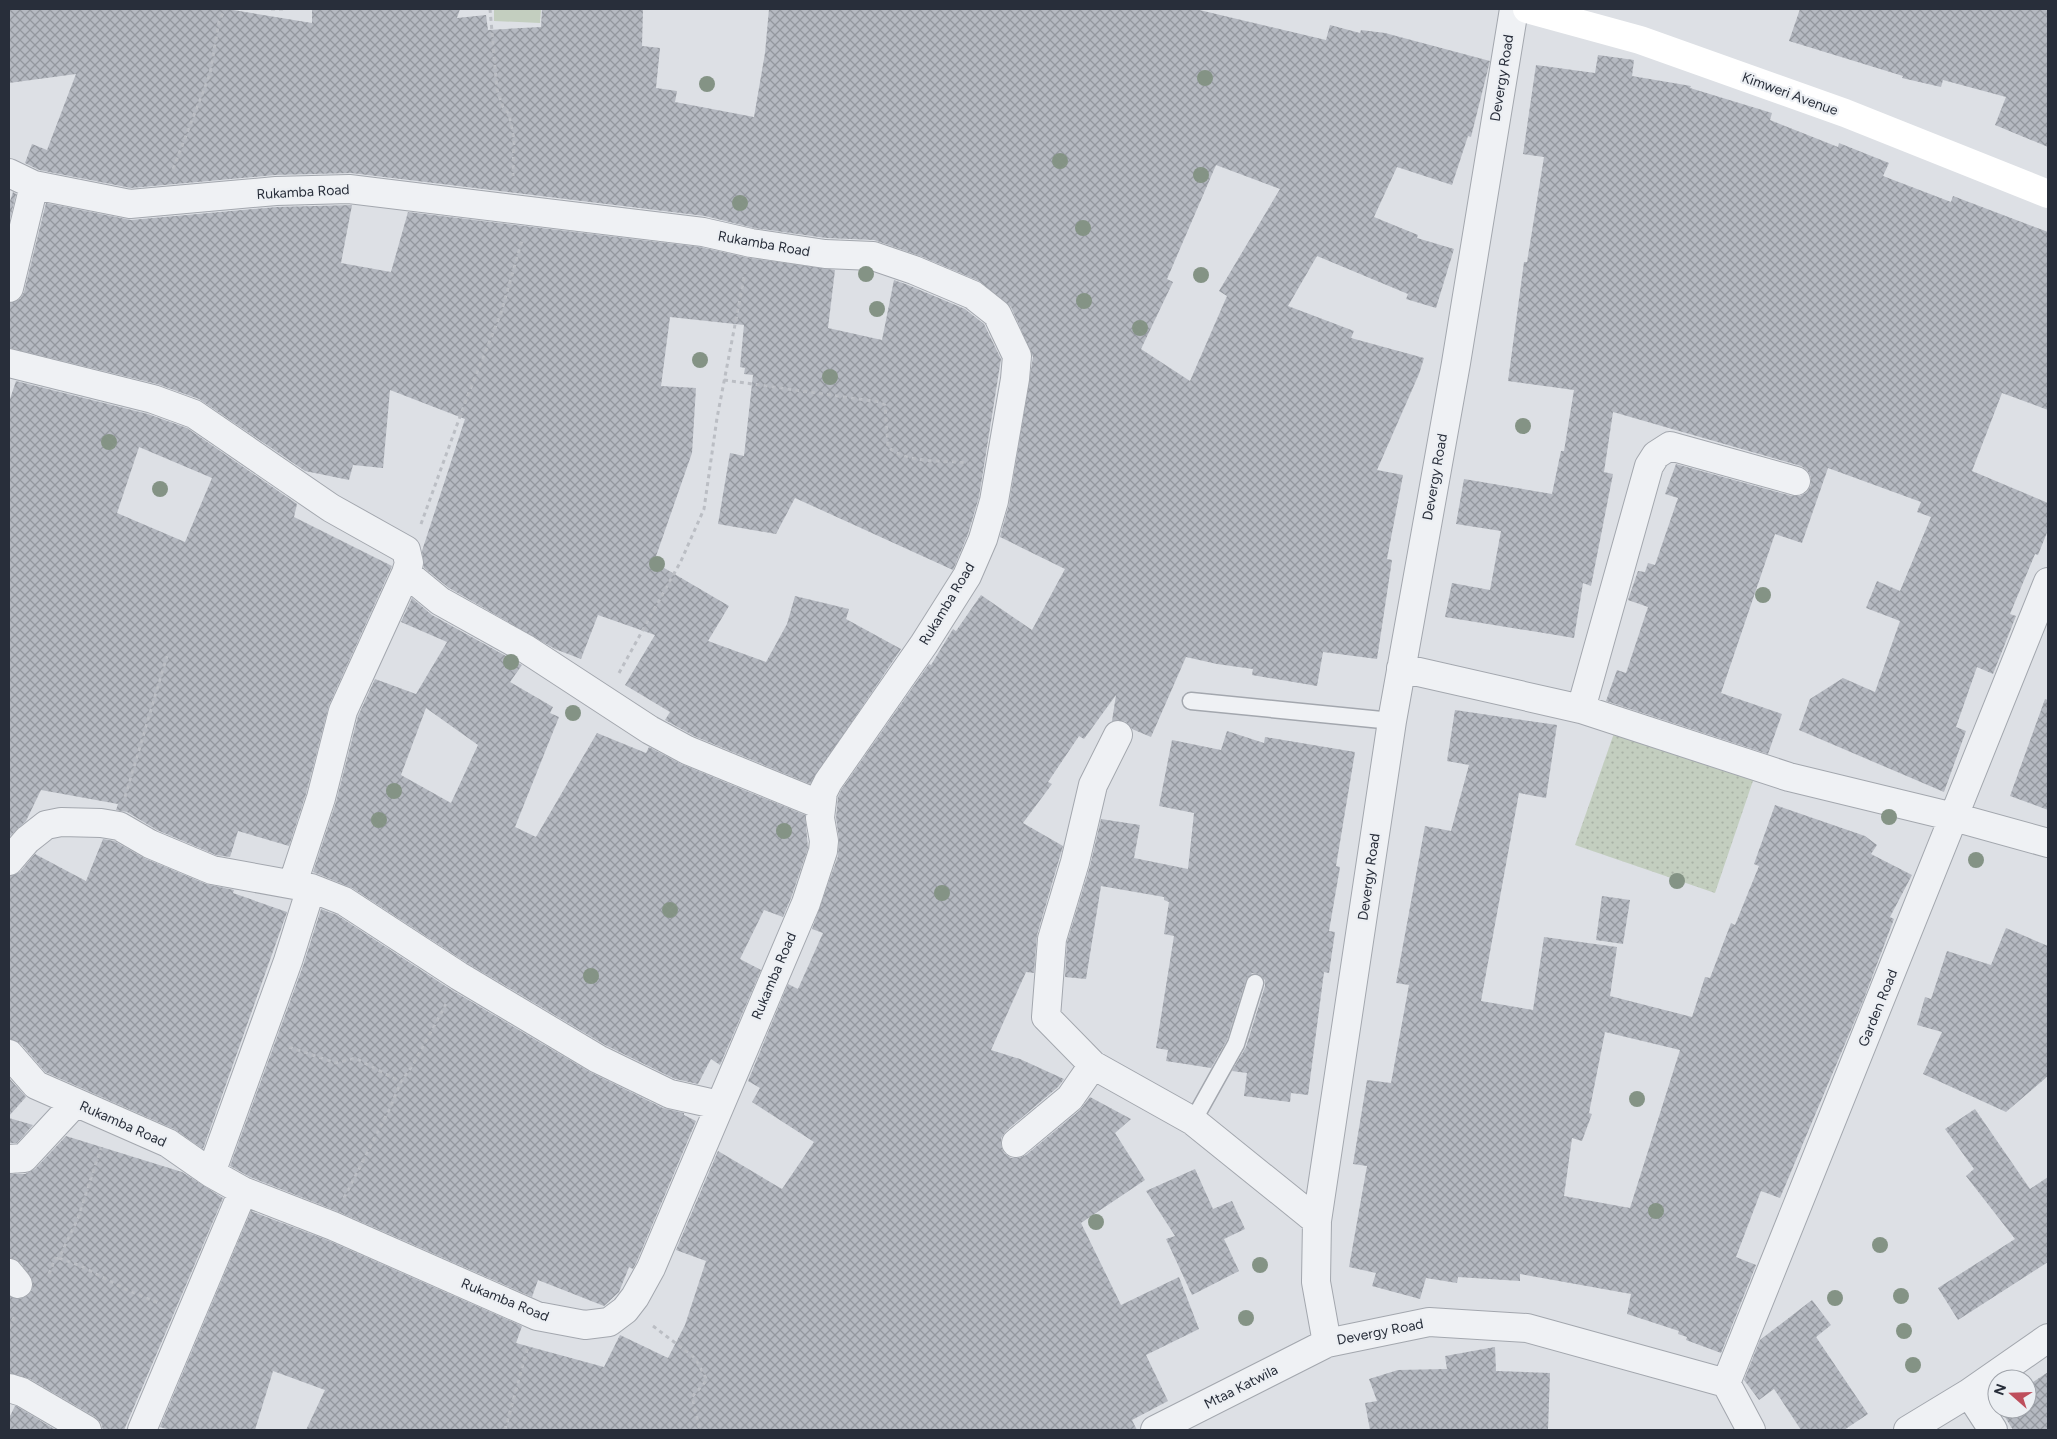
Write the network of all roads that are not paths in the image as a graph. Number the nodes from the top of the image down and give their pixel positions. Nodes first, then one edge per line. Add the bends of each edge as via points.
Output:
1 (1514, 9) edge
2 (1527, 9) edge
3 (9, 173) edge
4 (34, 185) junction
5 (2048, 194) edge
6 (9, 288) edge
7 (9, 363) edge
8 (1796, 481) dead end
9 (406, 561) junction
10 (2048, 582) edge
11 (1401, 668) junction
12 (1191, 701) dead end
13 (1581, 709) junction
14 (1392, 721) junction
15 (1118, 735) dead end
16 (821, 805) junction
17 (1954, 818) junction
18 (2048, 843) edge
19 (9, 861) edge
20 (302, 886) junction
21 (1255, 983) dead end
22 (9, 1054) edge
23 (1093, 1065) junction
24 (75, 1103) junction
25 (718, 1105) junction
26 (1193, 1121) junction
27 (1016, 1143) dead end
28 (9, 1159) edge
29 (212, 1173) junction
30 (243, 1191) junction
31 (1317, 1221) junction
32 (2048, 1338) edge
33 (1327, 1343) junction
34 (1726, 1384) junction
35 (9, 1388) edge
36 (1968, 1393) junction
37 (87, 1430) edge
38 (142, 1430) edge
39 (1155, 1430) edge
40 (1751, 1430) edge
41 (1908, 1430) edge
42 (1994, 1430) edge

1 - 11 street, Devergy Road
2 - 5 street, Kimweri Avenue via 1640,40 1817,103
3 - 4 street, Rukamba Road
4 - 6 street
4 - 16 street, Rukamba Road via 130,204 349,189 703,232 825,254 873,256 973,295 997,314 1016,356 994,501 986,529 967,576 828,782
7 - 9 street via 153,399 194,414
8 - 13 street via 1670,446 1656,455 1648,466
9 - 16 street via 440,601 526,650 650,730 687,750
9 - 20 street via 343,712
10 - 17 street, Garden Road
11 - 13 street
11 - 14 street, Devergy Road
12 - 14 lane
13 - 17 street via 1789,777
14 - 31 street, Devergy Road
15 - 23 street via 1093,785 1052,939 1046,1016
16 - 25 street, Rukamba Road via 824,841 806,903
17 - 18 street
17 - 34 street, Garden Road
19 - 20 street via 46,825 61,822 113,825 212,870
20 - 25 street via 344,901 459,976 649,1085 670,1094
20 - 29 street via 261,1035
21 - 26 lane via 1236,1044
22 - 24 street, Rukamba Road via 36,1085
23 - 26 street
23 - 27 street via 1070,1098
24 - 28 street via 24,1158
24 - 29 street, Rukamba Road via 168,1143
25 - 30 street, Rukamba Road via 651,1268 625,1310 609,1322 585,1325 537,1316 333,1226
26 - 31 street
29 - 30 street, Rukamba Road
30 - 38 street
31 - 33 street, Devergy Road via 1316,1282
32 - 36 street
33 - 34 street, Devergy Road via 1429,1322 1527,1328
33 - 39 street, Mtaa Katwila
34 - 40 street
35 - 37 street via 22,1392
36 - 41 street
36 - 42 street

